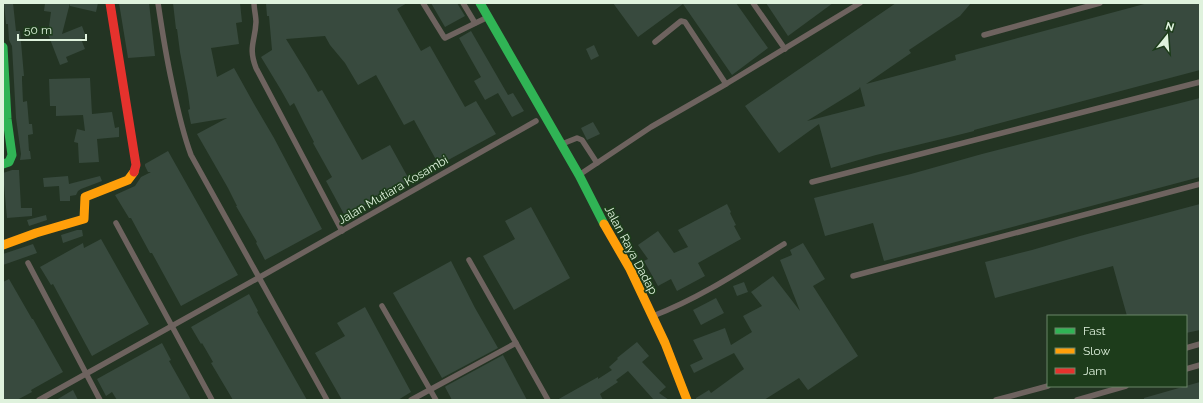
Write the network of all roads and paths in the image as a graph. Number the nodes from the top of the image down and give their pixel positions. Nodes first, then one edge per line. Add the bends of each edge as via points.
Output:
1 (110, 3) edge
2 (158, 3) edge
3 (254, 3) edge
4 (423, 3) edge
5 (463, 3) edge
6 (480, 3) edge
7 (753, 3) edge
8 (860, 3) edge
9 (1100, 3) edge
10 (488, 17) junction
11 (475, 23) junction
12 (984, 35) dead end
13 (655, 42) dead end
14 (3, 47) edge
15 (785, 49) junction
16 (4, 71) edge
17 (1200, 82) edge
18 (726, 84) junction
19 (536, 121) dead end
20 (561, 144) junction
21 (597, 163) junction
22 (3, 164) edge
23 (579, 175) junction
24 (812, 182) dead end
25 (1200, 184) edge
26 (116, 224) dead end
27 (342, 231) junction
28 (784, 244) dead end
29 (3, 245) edge
30 (470, 260) dead end
31 (28, 263) dead end
32 (853, 276) dead end
33 (260, 277) junction
34 (382, 306) dead end
35 (652, 316) junction
36 (172, 326) junction
37 (516, 343) junction
38 (1200, 344) edge
39 (1187, 348) edge
40 (1200, 365) edge
41 (1187, 369) edge
42 (86, 374) junction
43 (1047, 386) edge
44 (1122, 387) edge
45 (430, 390) junction
46 (39, 400) edge
47 (100, 400) edge
48 (212, 400) edge
49 (327, 400) edge
50 (411, 400) edge
51 (436, 400) edge
52 (548, 400) edge
53 (687, 400) edge
54 (996, 400) edge
55 (1077, 400) edge

1 - 29 street via 136,165 133,174 128,180 85,197 84,219
2 - 33 lane via 179,118 191,155
3 - 27 lane via 256,22 251,48 256,68
4 - 11 lane via 445,38
5 - 11 lane
6 - 10 street, Jalan Raya Dadap
7 - 15 lane
8 - 15 lane
9 - 12 lane
10 - 11 lane
10 - 20 street, Jalan Raya Dadap
13 - 18 lane via 681,21 685,22
14 - 16 street
15 - 18 lane
16 - 22 street via 12,155 9,162
17 - 24 lane
18 - 21 lane via 651,127
19 - 27 lane, Jalan Mutiara Kosambi
20 - 21 lane via 577,138 582,140
20 - 23 street, Jalan Raya Dadap
21 - 23 lane
23 - 35 street, Jalan Raya Dadap
25 - 32 lane
26 - 36 lane
27 - 33 lane, Jalan Mutiara Kosambi
28 - 35 lane via 696,297
30 - 37 lane
31 - 42 lane
33 - 36 lane, Jalan Mutiara Kosambi
33 - 49 lane
34 - 45 lane
35 - 53 street, Jalan Raya Dadap
36 - 42 lane, Jalan Mutiara Kosambi
36 - 48 lane
37 - 45 lane
37 - 52 lane
38 - 39 lane
40 - 41 lane
42 - 46 lane, Jalan Mutiara Kosambi
42 - 47 lane
43 - 54 lane
44 - 55 lane
45 - 50 lane
45 - 51 lane

